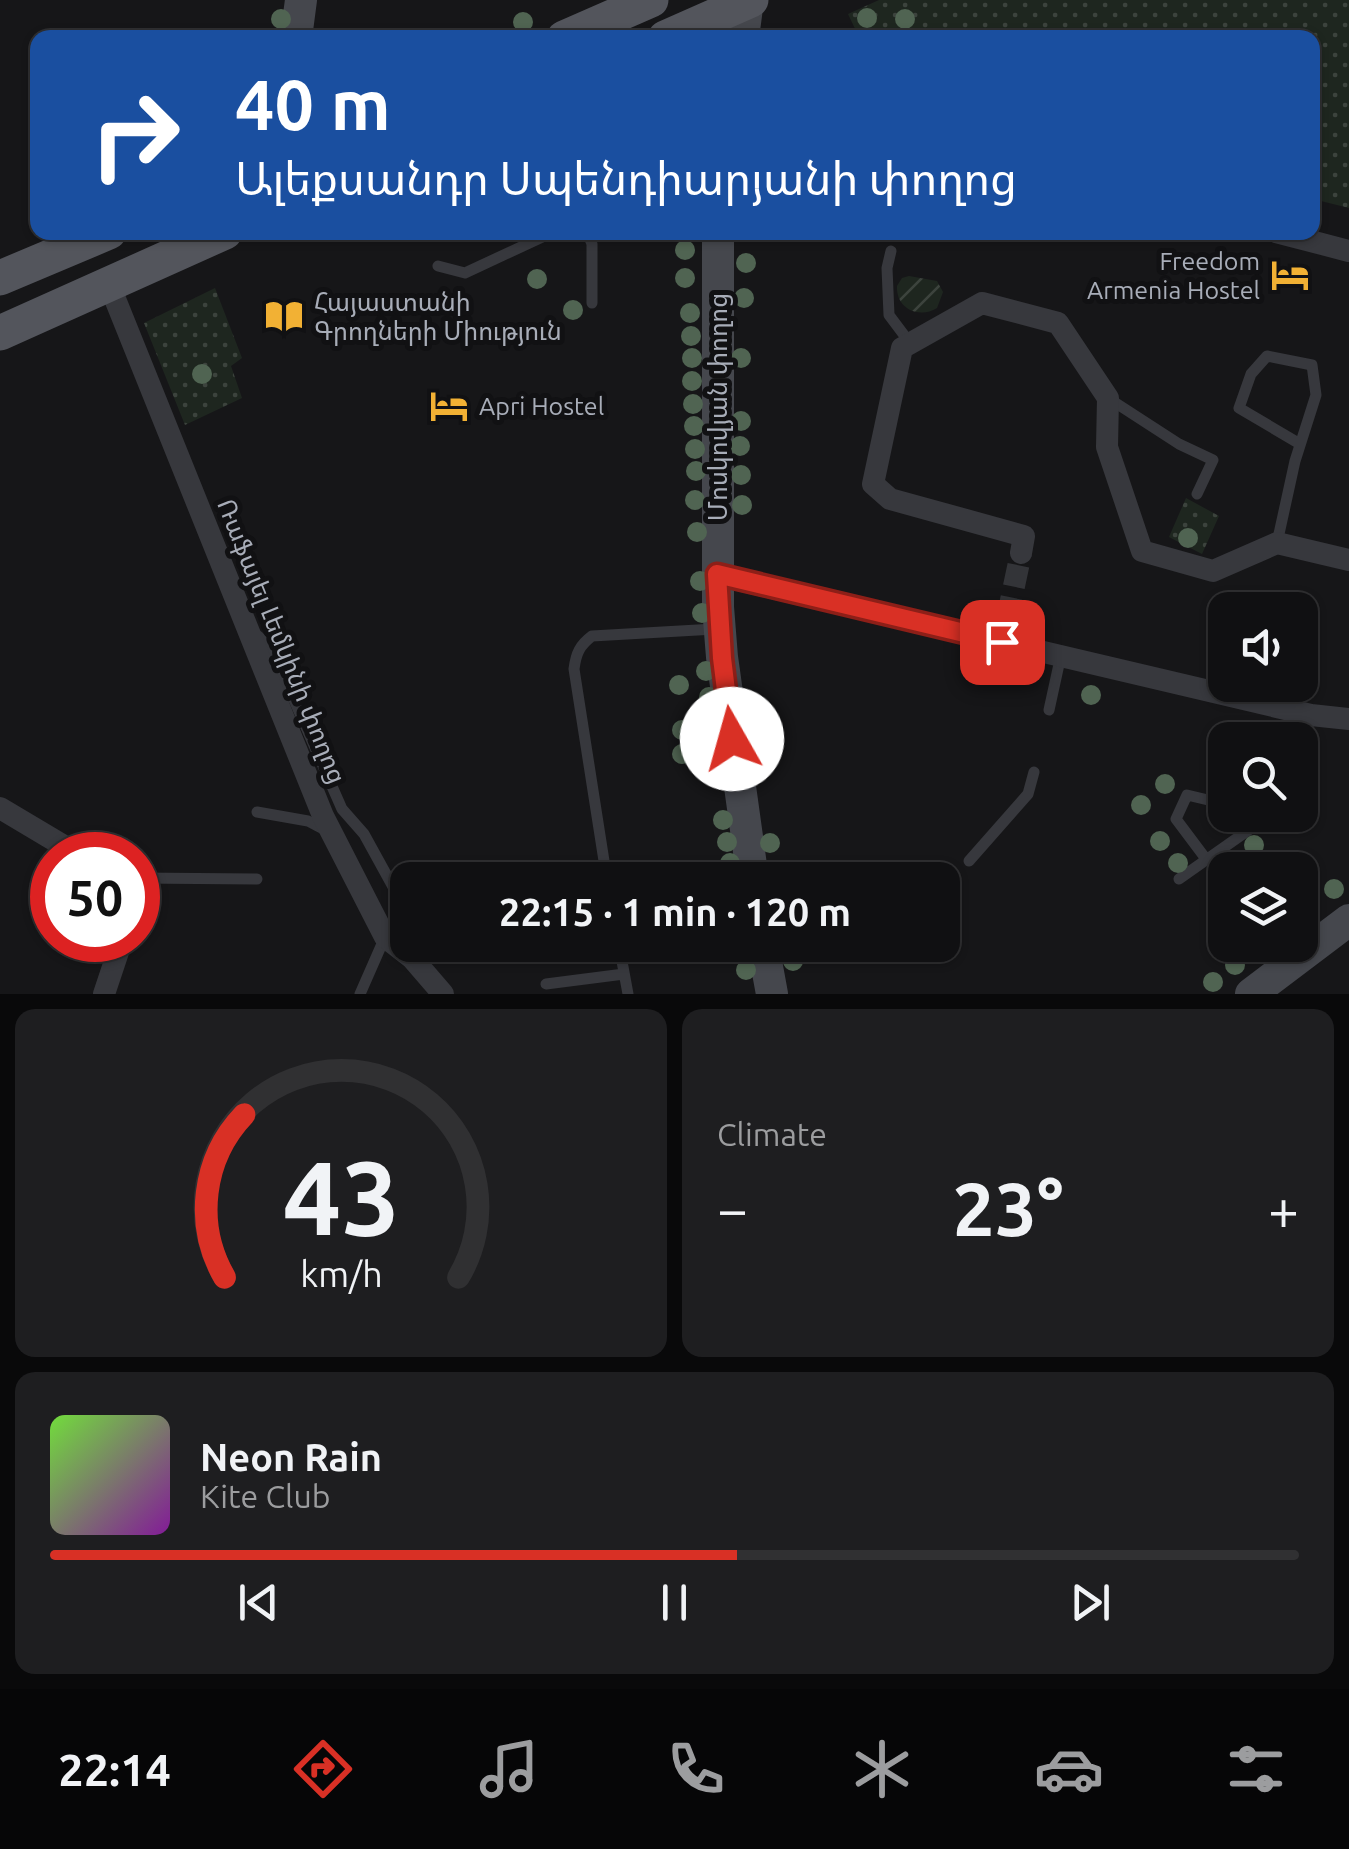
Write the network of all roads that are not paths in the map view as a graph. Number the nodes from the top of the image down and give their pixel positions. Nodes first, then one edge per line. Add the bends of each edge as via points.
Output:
1 (301, 0) edge
2 (652, 0) edge
3 (739, 9) edge
4 (297, 30) edge
5 (583, 30) edge
6 (685, 30) edge
7 (89, 240) edge
8 (208, 240) edge
9 (535, 240) edge
10 (590, 240) edge
11 (718, 240) edge
12 (1307, 240) edge
13 (891, 251) dead end
14 (1349, 251) edge
15 (438, 266) dead end
16 (0, 278) edge
17 (108, 284) junction
18 (592, 303) dead end
19 (0, 333) edge
20 (910, 343) junction
21 (1108, 398) junction
22 (1300, 444) junction
23 (1197, 494) dead end
24 (1277, 543) junction
25 (1020, 553) dead end
26 (1349, 560) edge
27 (717, 574) junction
28 (244, 622) junction
29 (719, 629) junction
30 (999, 633) junction
31 (1061, 656) junction
32 (980, 676) dead end
33 (1049, 710) dead end
34 (1311, 715) junction
35 (1349, 718) edge
36 (1309, 722) edge
37 (1034, 772) dead end
38 (1208, 800) edge
39 (0, 808) edge
40 (257, 812) dead end
41 (40, 832) edge
42 (1245, 832) edge
43 (334, 838) junction
44 (1206, 859) junction
45 (969, 861) dead end
46 (603, 862) edge
47 (751, 862) edge
48 (160, 878) edge
49 (257, 879) dead end
50 (1178, 879) dead end
51 (390, 881) edge
52 (1349, 920) edge
53 (385, 937) junction
54 (115, 962) edge
55 (622, 962) edge
56 (767, 962) edge
57 (624, 974) junction
58 (546, 984) dead end
59 (1264, 990) edge
60 (104, 994) edge
61 (360, 994) edge
62 (443, 994) edge
63 (628, 994) edge
64 (772, 994) edge

1 - 4 main road
2 - 5 main road
3 - 6 main road
7 - 16 main road
8 - 17 main road
9 - 15 lane via 465,273
10 - 18 lane
11 - 27 main road, Մոսկովյան փողոց
12 - 14 street
13 - 20 lane via 890,316
17 - 19 main road
17 - 28 street, Ռաֆայել Լեմկինի փողոց
20 - 21 street via 982,304 1058,323
20 - 25 street via 902,348 874,484 890,500 1024,536
21 - 23 lane via 1213,460
21 - 24 street via 1107,447 1142,551 1213,571
22 - 22 lane via 1316,395 1312,365 1267,356 1251,374 1239,408
22 - 24 lane
24 - 26 street
27 - 29 main road, Մոսկովյան փողոց
27 - 30 street
28 - 43 street, Ռաֆայել Լեմկինի փողոց
28 - 51 lane via 272,650 342,809
29 - 46 lane via 592,636 576,655
29 - 47 main road, Մոսկովյան փողոց
30 - 31 street
30 - 32 lane
31 - 33 lane
31 - 34 street
34 - 35 street
34 - 36 lane
37 - 45 lane via 1028,794
38 - 44 lane via 1187,795 1176,819
39 - 41 street
40 - 43 lane via 308,821
42 - 44 lane
43 - 53 street, Ռաֆայել Լեմկինի փողոց
44 - 50 lane
48 - 49 lane
52 - 59 main road
53 - 61 lane
53 - 62 street, Ռաֆայել Լեմկինի փողոց
54 - 60 street
55 - 57 lane
56 - 64 main road
57 - 58 lane
57 - 63 lane

